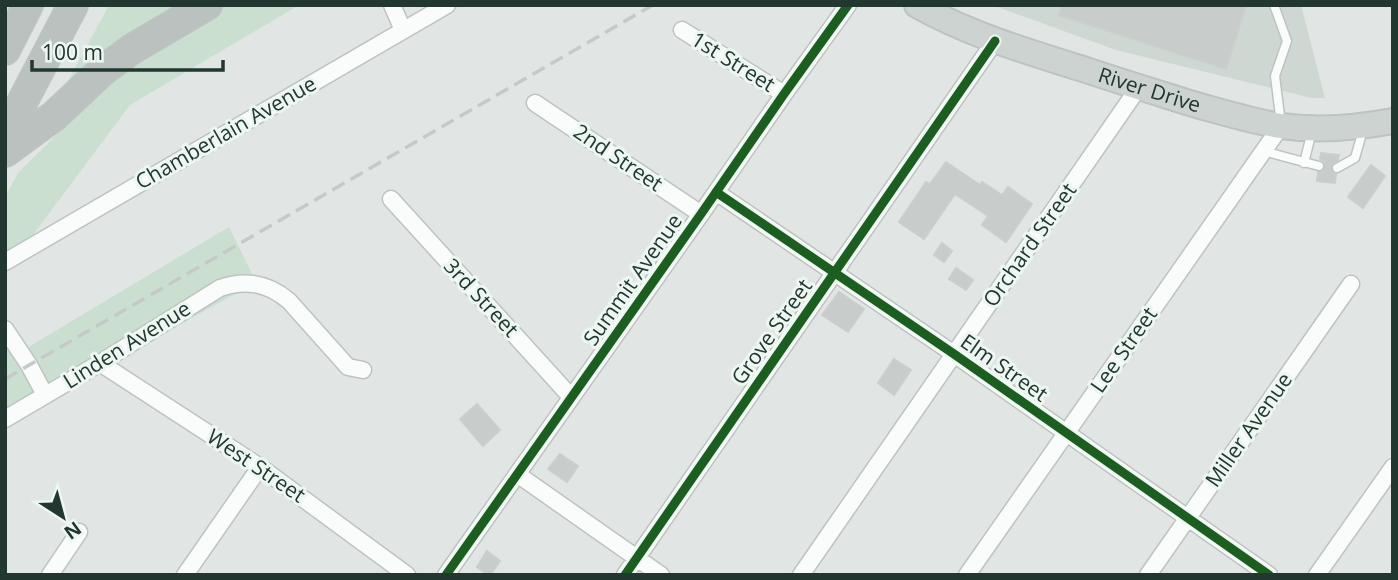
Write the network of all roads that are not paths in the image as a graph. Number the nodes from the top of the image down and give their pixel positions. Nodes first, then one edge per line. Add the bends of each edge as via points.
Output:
1 (27, 5) edge
2 (73, 5) edge
3 (207, 5) edge
4 (392, 5) edge
5 (447, 5) edge
6 (848, 5) edge
7 (917, 5) edge
8 (1274, 5) edge
9 (403, 30) junction
10 (682, 30) dead end
11 (10, 41) edge
12 (995, 41) junction
13 (1139, 87) junction
14 (784, 94) junction
15 (535, 103) dead end
16 (1393, 121) edge
17 (1281, 126) junction
18 (1364, 127) junction
19 (1312, 128) junction
20 (5, 135) edge
21 (1263, 151) junction
22 (5, 152) edge
23 (1304, 163) junction
24 (1319, 166) dead end
25 (1337, 168) dead end
26 (716, 192) junction
27 (391, 199) dead end
28 (701, 214) junction
29 (5, 262) edge
30 (835, 272) junction
31 (1351, 284) dead end
32 (5, 329) edge
33 (954, 354) junction
34 (100, 363) junction
35 (363, 370) dead end
36 (45, 395) junction
37 (571, 397) junction
38 (5, 419) edge
39 (1066, 434) junction
40 (260, 467) junction
41 (1393, 467) edge
42 (517, 474) junction
43 (1187, 519) junction
44 (79, 532) dead end
45 (637, 558) junction
46 (50, 575) edge
47 (186, 575) edge
48 (407, 575) edge
49 (446, 575) edge
50 (625, 575) edge
51 (661, 575) edge
52 (801, 575) edge
53 (967, 575) edge
54 (1148, 575) edge
55 (1269, 575) edge
56 (1317, 575) edge

1 - 11 highway
2 - 20 highway
3 - 22 highway via 132,49
4 - 9 street
5 - 9 street, Chamberlain Avenue
6 - 14 street, Summit Avenue
7 - 12 main road, River Drive
8 - 17 lane via 1287,41 1275,76
9 - 29 street, Chamberlain Avenue
10 - 14 street, 1st Street
12 - 13 main road, River Drive
12 - 30 street, Grove Street
13 - 17 main road, River Drive
13 - 33 street, Orchard Street
14 - 26 street, Summit Avenue
15 - 28 street, 2nd Street
16 - 18 main road, River Drive
17 - 19 main road, River Drive
17 - 21 street, Lee Street
18 - 19 main road, River Drive
18 - 25 lane via 1355,158
19 - 23 lane
21 - 23 lane
21 - 39 street, Lee Street
23 - 24 lane
26 - 28 street, Summit Avenue
26 - 30 street, Elm Street
27 - 37 street, 3rd Street
28 - 37 street, Summit Avenue
30 - 33 street, Elm Street
30 - 45 street, Grove Street
31 - 43 street, Miller Avenue
32 - 36 street
33 - 39 street, Elm Street
33 - 52 street, Orchard Street
34 - 35 street, Linden Avenue via 220,288 252,283 278,292 348,367
34 - 36 street, Linden Avenue
34 - 40 street, West Street
36 - 38 street, Linden Avenue
37 - 42 street, Summit Avenue
39 - 43 street, Elm Street
39 - 53 street, Lee Street
40 - 47 street
40 - 48 street, West Street
41 - 56 street
42 - 45 street
42 - 49 street, Summit Avenue
43 - 54 street, Miller Avenue
43 - 55 street, Elm Street
44 - 46 street
45 - 50 street, Grove Street
45 - 51 street

